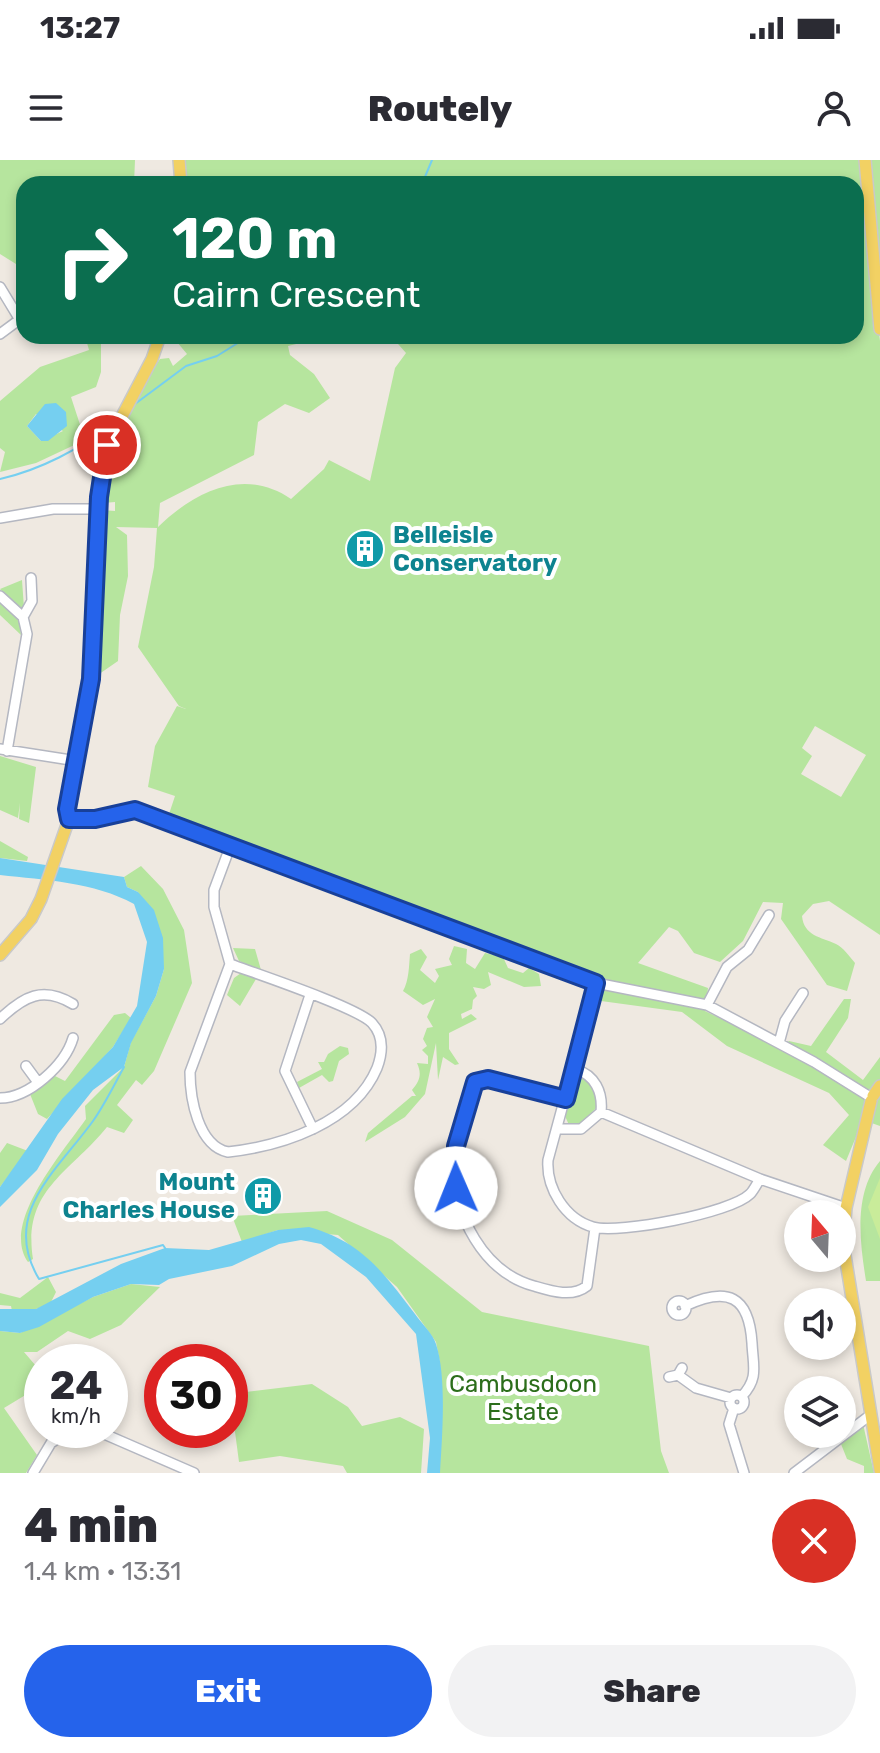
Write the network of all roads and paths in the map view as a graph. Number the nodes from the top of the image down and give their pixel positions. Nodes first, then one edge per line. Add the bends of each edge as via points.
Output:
1 (865, 160) edge
2 (0, 287) edge
3 (16, 310) edge
4 (880, 329) edge
5 (157, 344) edge
6 (98, 509) junction
7 (0, 518) edge
8 (31, 578) dead end
9 (0, 596) edge
10 (23, 617) junction
11 (3, 750) edge
12 (77, 761) junction
13 (69, 819) junction
14 (230, 847) junction
15 (769, 915) dead end
16 (0, 955) edge
17 (230, 964) junction
18 (596, 983) junction
19 (803, 993) dead end
20 (310, 995) junction
21 (73, 1004) dead end
22 (707, 1005) junction
23 (0, 1019) edge
24 (73, 1038) dead end
25 (779, 1043) junction
26 (26, 1066) dead end
27 (575, 1069) junction
28 (37, 1081) junction
29 (873, 1094) edge
30 (0, 1098) edge
31 (566, 1099) junction
32 (601, 1112) junction
33 (313, 1129) junction
34 (557, 1129) junction
35 (760, 1179) junction
36 (822, 1200) edge
37 (848, 1200) edge
38 (595, 1228) junction
39 (846, 1272) edge
40 (685, 1306) dead end
41 (676, 1373) dead end
42 (736, 1401) junction
43 (869, 1416) junction
44 (128, 1444) edge
45 (48, 1448) edge
46 (880, 1470) edge
47 (33, 1473) edge
48 (194, 1473) edge
49 (744, 1473) edge
50 (794, 1473) edge

1 - 4 main road
2 - 3 street
5 - 6 main road via 107,445
6 - 7 street via 53,509
6 - 12 main road via 94,638
8 - 10 street via 32,601
9 - 10 street
10 - 11 street via 27,634
11 - 12 street
12 - 13 main road
13 - 14 street via 135,810
13 - 16 main road via 41,899
14 - 17 street via 214,890
14 - 18 street
15 - 22 street via 748,950 727,967
17 - 20 street
17 - 33 street via 190,1072 204,1135 218,1150 228,1152
18 - 22 street
18 - 27 street
19 - 25 street via 785,1021
20 - 33 street via 285,1071
20 - 33 street via 368,1019 382,1043 374,1075 357,1098
21 - 23 street via 39,993
22 - 25 street
24 - 28 street via 63,1061
25 - 29 street
26 - 28 street
27 - 31 street
27 - 32 street via 597,1086
28 - 30 street via 17,1097
29 - 37 main road
31 - 34 street
31 - 38 street via 488,1079 475,1082 456,1146 458,1200 484,1252 523,1283 545,1289 571,1293 587,1286
32 - 34 street via 581,1129
32 - 35 street
34 - 38 street via 547,1175 566,1210
35 - 36 street
35 - 38 street via 750,1195 705,1213
39 - 43 main road
40 - 42 street via 717,1295 744,1306 752,1326 756,1375
41 - 42 street via 696,1388
42 - 49 street via 729,1424
43 - 46 main road
43 - 50 street
44 - 48 street
45 - 47 street

